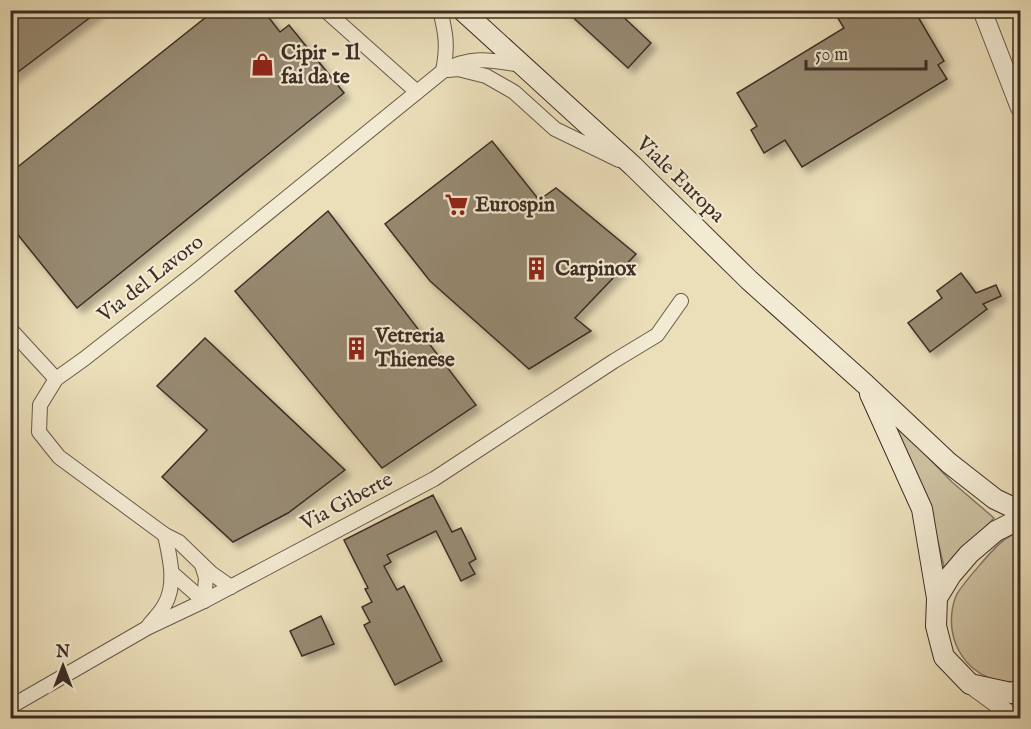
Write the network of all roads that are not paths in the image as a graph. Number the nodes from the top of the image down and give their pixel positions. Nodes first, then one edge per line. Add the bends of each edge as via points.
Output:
1 (325, 10) edge
2 (440, 10) edge
3 (462, 10) edge
4 (982, 10) edge
5 (521, 65) junction
6 (443, 71) junction
7 (417, 92) junction
8 (1020, 108) edge
9 (633, 166) junction
10 (681, 302) dead end
11 (10, 329) edge
12 (56, 379) junction
13 (865, 384) junction
14 (1020, 511) edge
15 (1020, 519) edge
16 (165, 535) junction
17 (201, 562) junction
18 (172, 573) junction
19 (231, 587) junction
20 (937, 598) junction
21 (204, 601) junction
22 (147, 628) junction
23 (970, 684) junction
24 (1020, 690) edge
25 (10, 707) edge
26 (1012, 718) edge

1 - 7 street
2 - 6 street via 447,36
3 - 5 main road, Viale Europa
4 - 8 street
5 - 6 street, Via del Lavoro via 485,58 457,63
5 - 9 main road, Viale Europa
6 - 7 street, Via del Lavoro
6 - 9 street via 458,69 486,76 514,92 555,129
7 - 12 street, Via del Lavoro
9 - 13 main road, Viale Europa via 749,280
10 - 19 street, Via Giberte via 657,335 434,479
11 - 12 street
12 - 16 street, Via del Lavoro via 40,405 39,432 59,457
13 - 14 main road, Viale Europa via 949,463 995,499
13 - 20 main road via 922,509
15 - 20 main road via 996,531 969,554
16 - 17 street, Via del Lavoro
16 - 18 street
17 - 19 street, Via del Lavoro
17 - 21 street via 207,578
18 - 21 street
18 - 22 street via 165,605
19 - 21 street, Via Giberte
20 - 23 main road via 936,627 944,657
21 - 22 street, Via Giberte
22 - 25 street, Via Giberte
23 - 24 main road via 1011,693
23 - 26 street

